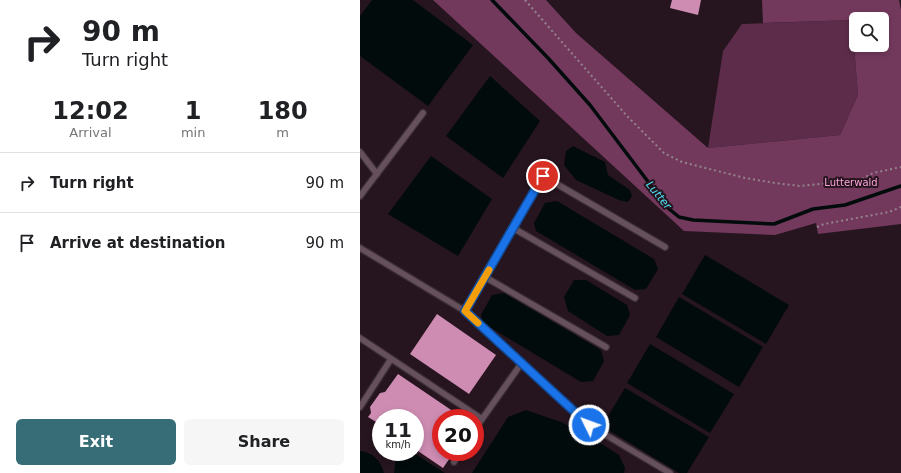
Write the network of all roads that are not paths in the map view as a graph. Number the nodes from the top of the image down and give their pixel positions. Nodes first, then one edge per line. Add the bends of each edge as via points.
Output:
1 (423, 113) dead end
2 (360, 152) edge
3 (377, 174) junction
4 (360, 196) edge
5 (513, 228) junction
6 (665, 246) dead end
7 (360, 248) edge
8 (485, 277) junction
9 (635, 298) dead end
10 (465, 311) junction
11 (360, 338) edge
12 (606, 347) dead end
13 (392, 359) junction
14 (521, 364) junction
15 (360, 407) edge
16 (467, 409) edge
17 (484, 416) edge
18 (670, 473) edge

1 - 3 lane
2 - 3 lane
3 - 4 lane
5 - 6 lane via 543,176
5 - 8 lane
5 - 9 lane
7 - 10 lane
8 - 10 lane
8 - 12 lane
10 - 14 lane
11 - 13 lane
13 - 15 lane
13 - 16 lane
14 - 17 lane
14 - 18 lane via 589,425

